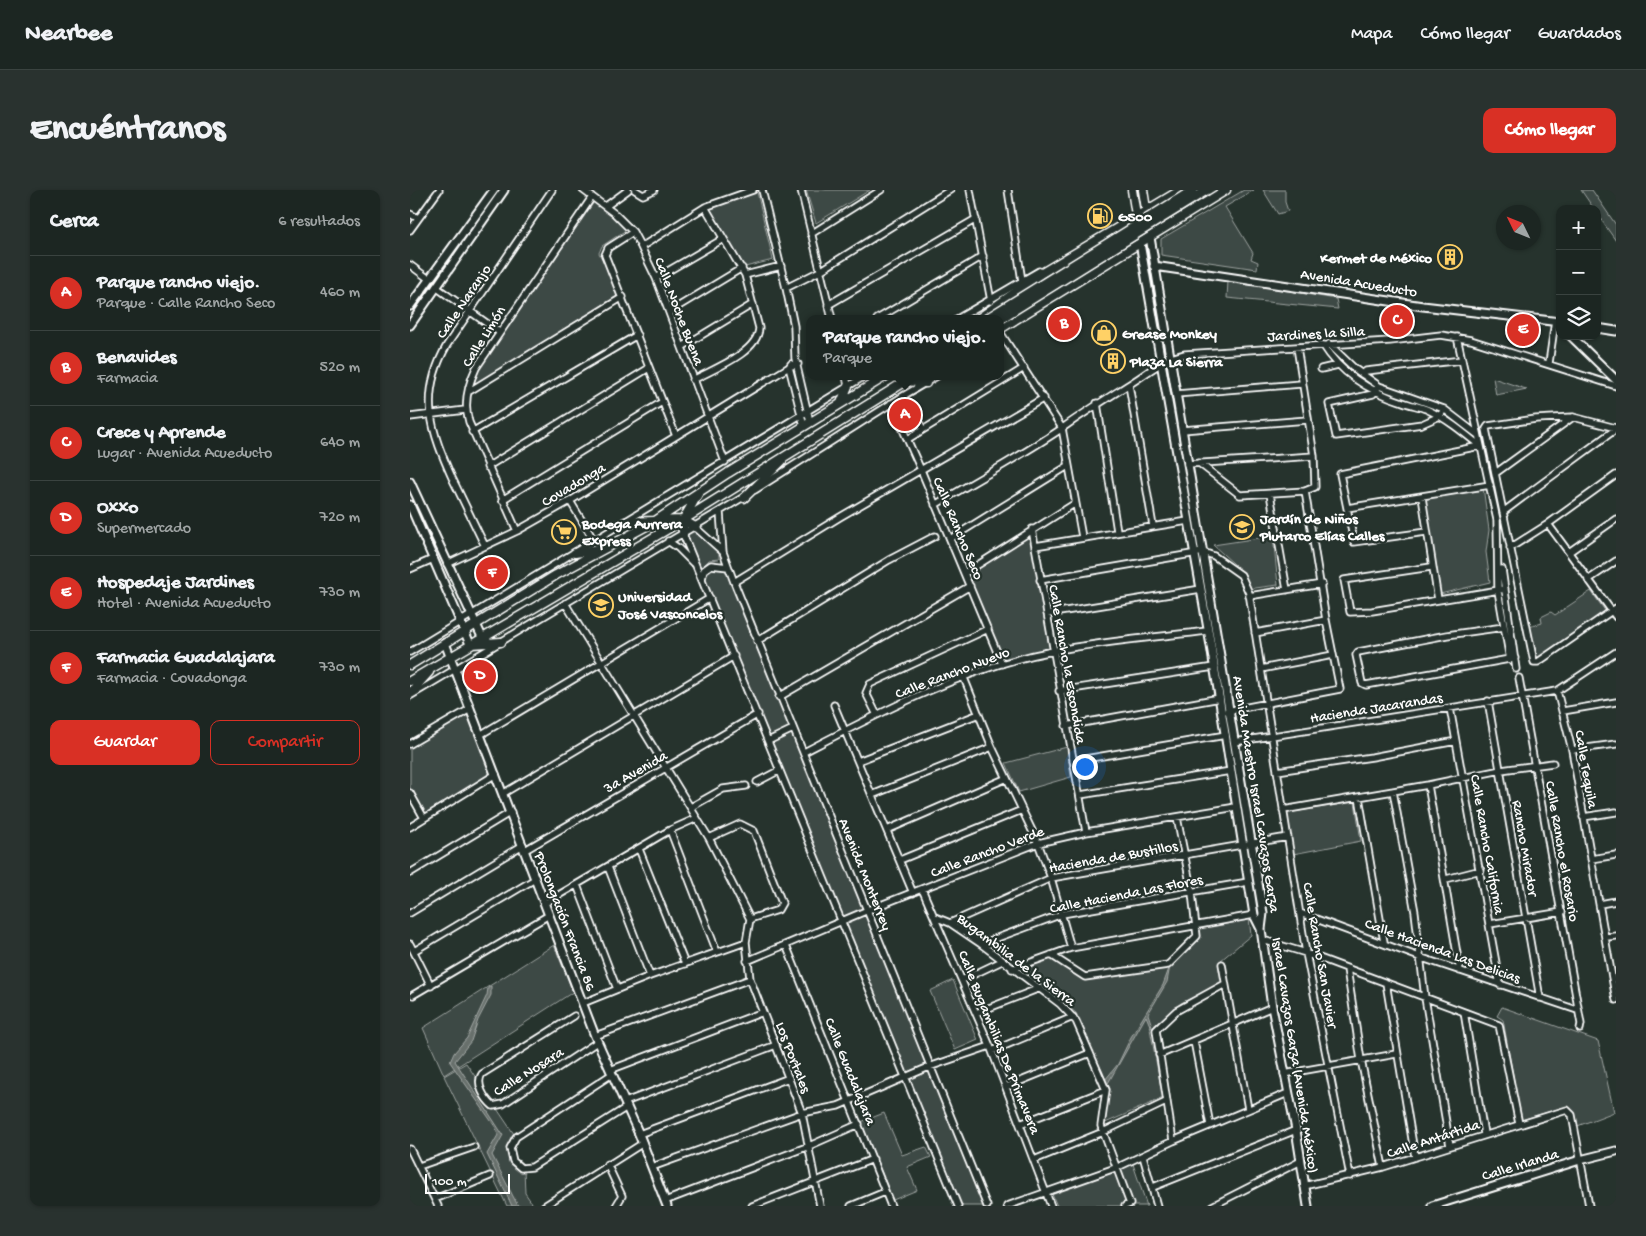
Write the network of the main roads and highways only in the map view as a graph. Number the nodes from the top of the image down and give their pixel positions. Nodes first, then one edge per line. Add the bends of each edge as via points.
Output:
1 (1132, 190) edge
2 (1143, 190) edge
3 (1193, 190) edge
4 (1201, 190) edge
5 (1207, 190) edge
6 (1226, 190) edge
7 (1179, 191) edge
8 (1212, 199) junction
9 (1147, 210) junction
10 (1190, 211) junction
11 (1136, 217) junction
12 (1150, 237) junction
13 (1140, 243) junction
14 (1090, 244) junction
15 (1068, 257) junction
16 (1100, 267) junction
17 (1082, 278) junction
18 (984, 315) edge
19 (992, 315) edge
20 (1004, 317) edge
21 (1004, 326) edge
22 (879, 380) edge
23 (906, 381) joint
24 (926, 383) road end
25 (848, 386) road end
26 (841, 403) junction
27 (798, 446) junction
28 (703, 489) junction
29 (744, 498) road end
30 (683, 520) junction
31 (625, 522) road end
32 (652, 522) junction
33 (695, 527) road end
34 (683, 534) road end
35 (604, 549) junction
36 (575, 554) road end
37 (501, 642) road end
38 (470, 644) junction
39 (410, 664) edge
40 (434, 666) junction
41 (410, 681) edge
42 (410, 694) edge

1 - 11 main road, Avenida Maestro Israel Cavazos Garza
2 - 9 main road, Avenida Maestro Israel Cavazos Garza
3 - 19 main road, bridge
4 - 8 main road
5 - 20 main road, bridge
6 - 8 main road
7 - 9 main road
7 - 10 main road via 1192,197 1194,202
8 - 10 main road
9 - 11 main road
9 - 12 main road, Avenida Maestro Israel Cavazos Garza
10 - 12 main road
11 - 13 main road, Avenida Maestro Israel Cavazos Garza
11 - 14 main road
12 - 13 main road
13 - 16 main road
14 - 15 main road
14 - 16 main road via 1088,257
15 - 17 main road via 1080,256 1085,261 1087,269
15 - 18 main road
16 - 17 main road
17 - 21 main road
22 - 26 main road
23 - 24 main road
23 - 27 main road
25 - 26 main road
26 - 28 main road
27 - 29 main road
27 - 30 main road
28 - 30 main road
28 - 32 main road
30 - 32 main road
30 - 33 main road
30 - 34 main road
30 - 38 main road
31 - 32 main road
32 - 35 main road
35 - 36 main road
35 - 39 main road
37 - 38 main road
38 - 40 main road
40 - 41 main road
40 - 42 main road

